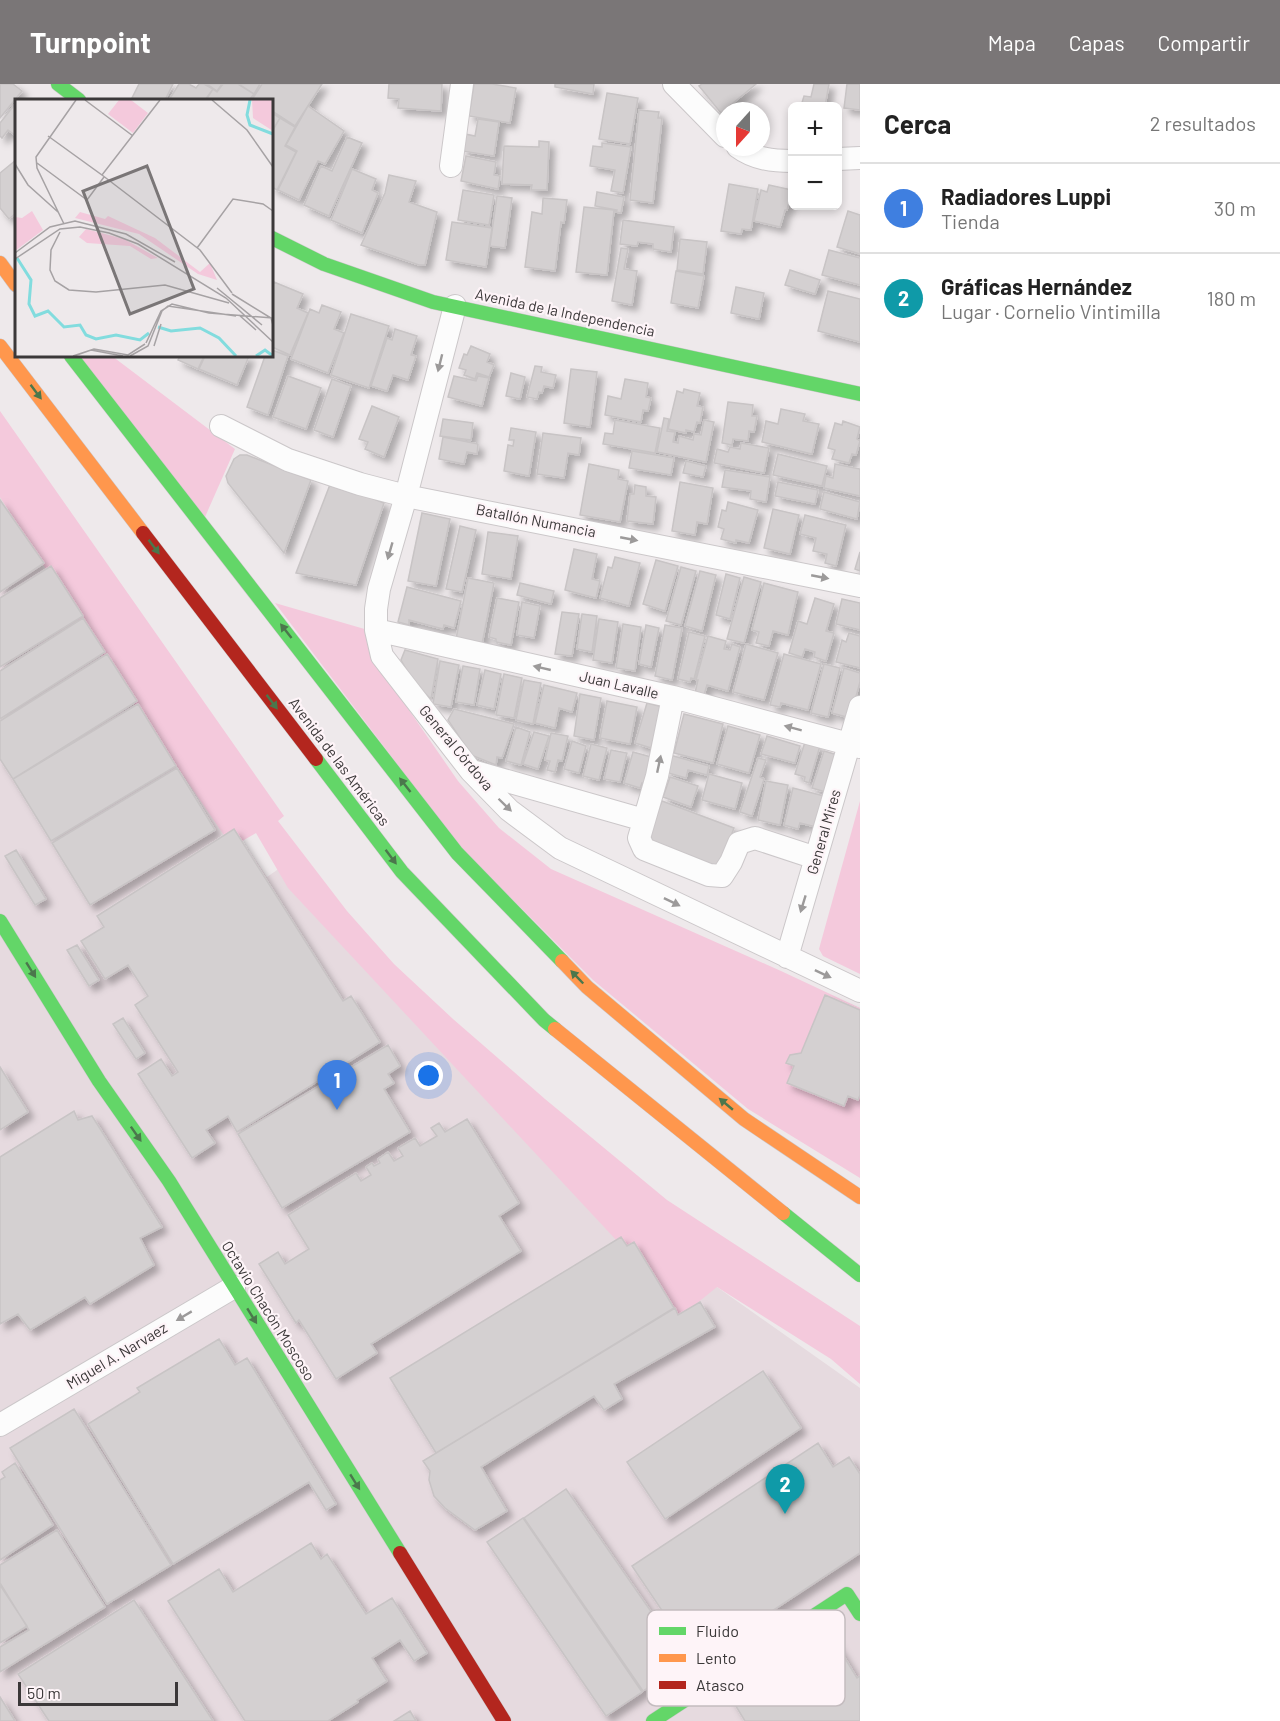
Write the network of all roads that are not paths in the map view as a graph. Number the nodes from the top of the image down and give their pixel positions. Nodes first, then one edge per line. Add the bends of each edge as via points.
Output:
1 (58, 84) edge
2 (462, 84) edge
3 (674, 84) edge
4 (78, 99) edge
5 (716, 126) edge
6 (749, 156) edge
7 (860, 158) edge
8 (842, 159) edge
9 (788, 161) edge
10 (451, 166) dead end
11 (273, 238) edge
12 (0, 264) edge
13 (15, 284) edge
14 (455, 306) junction
15 (0, 346) edge
16 (72, 357) edge
17 (860, 393) edge
18 (221, 426) dead end
19 (406, 496) junction
20 (860, 586) edge
21 (376, 630) junction
22 (673, 697) junction
23 (860, 707) edge
24 (855, 745) edge
25 (471, 771) junction
26 (644, 820) junction
27 (816, 858) junction
28 (0, 921) edge
29 (787, 957) junction
30 (860, 991) edge
31 (744, 1119) junction
32 (704, 1148) junction
33 (822, 1188) dead end
34 (860, 1197) edge
35 (835, 1237) dead end
36 (860, 1275) edge
37 (234, 1287) junction
38 (0, 1425) edge
39 (823, 1610) edge
40 (860, 1614) edge
41 (676, 1706) edge
42 (504, 1721) edge
43 (653, 1721) edge

1 - 4 main road
2 - 10 street
3 - 5 street
6 - 9 street
7 - 8 street
11 - 14 main road, Avenida de la Independencia via 324,264
12 - 13 main road
14 - 17 main road, Avenida de la Independencia
14 -> 19 street, General Córdova
15 -> 32 main road, Avenida de las Américas via 402,872 544,1020
31 -> 16 main road via 587,987 457,853
18 - 19 street, Batallón Numancia via 288,460
19 -> 20 street, Batallón Numancia
19 -> 21 street, General Córdova via 379,589
22 -> 21 street, Juan Lavalle
21 - 25 street, General Córdova via 382,656
24 -> 22 street, Juan Lavalle
26 -> 22 street
23 - 24 street, General Mires
24 - 27 street, General Mires
25 - 26 street
25 -> 29 street, General Córdova via 509,810 560,848
26 - 27 street via 639,838 644,849 709,875 722,876 739,843 755,838
27 -> 29 street, General Mires
28 -> 37 main road, Octavio Chacón Moscoso
29 -> 30 street, General Córdova
31 - 33 main road
31 - 34 main road
32 - 35 main road, Avenida de las Américas
32 - 36 main road, Avenida de las Américas
37 -> 38 street, Miguel A. Narvaez
37 -> 42 main road, Octavio Chacón Moscoso
39 - 40 main road via 847,1594
41 - 43 main road

